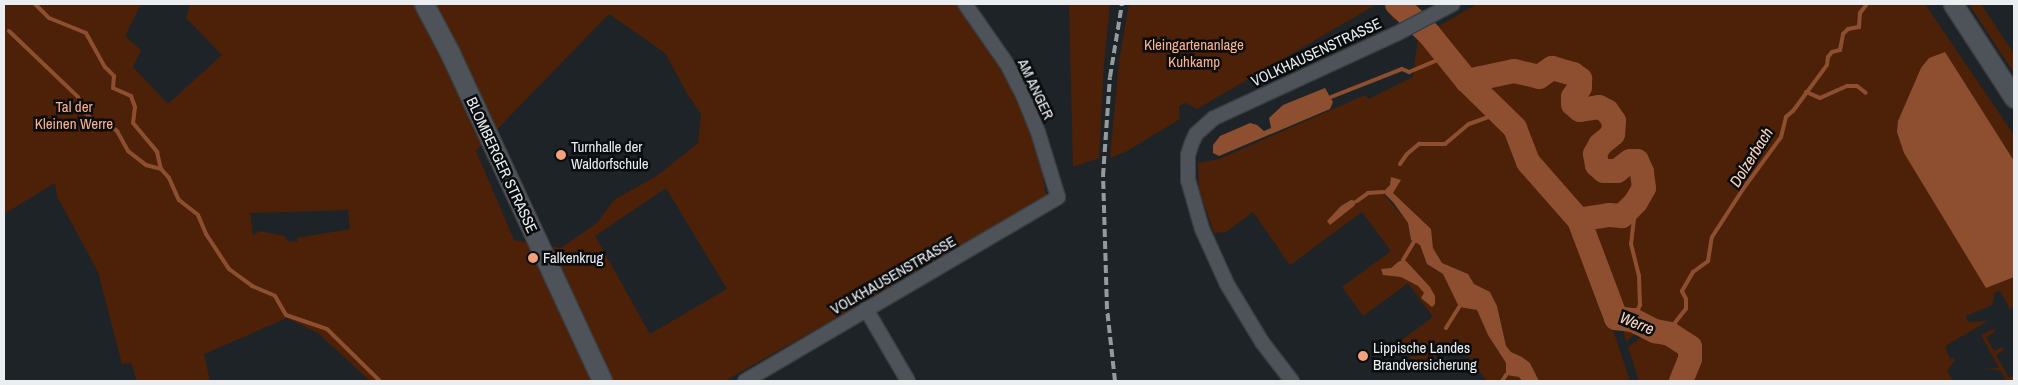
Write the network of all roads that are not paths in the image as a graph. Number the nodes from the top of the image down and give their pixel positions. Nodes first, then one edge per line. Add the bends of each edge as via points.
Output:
1 (424, 4) edge
2 (965, 4) edge
3 (1953, 4) edge
4 (1449, 6) edge
5 (2014, 98) edge
6 (1058, 197) joint
7 (866, 309) junction
8 (602, 381) edge
9 (745, 381) edge
10 (908, 381) edge
11 (1292, 381) edge

1 - 8 street, BLOMBERGER STRASSE
2 - 6 street, AM ANGER via 1009,67 1024,97
3 - 5 street
4 - 11 street, VOLKHAUSENSTRASSE via 1214,118 1196,134 1188,155 1188,180 1202,229 1227,284 1262,342
6 - 7 street, VOLKHAUSENSTRASSE
7 - 9 street, VOLKHAUSENSTRASSE
7 - 10 street

